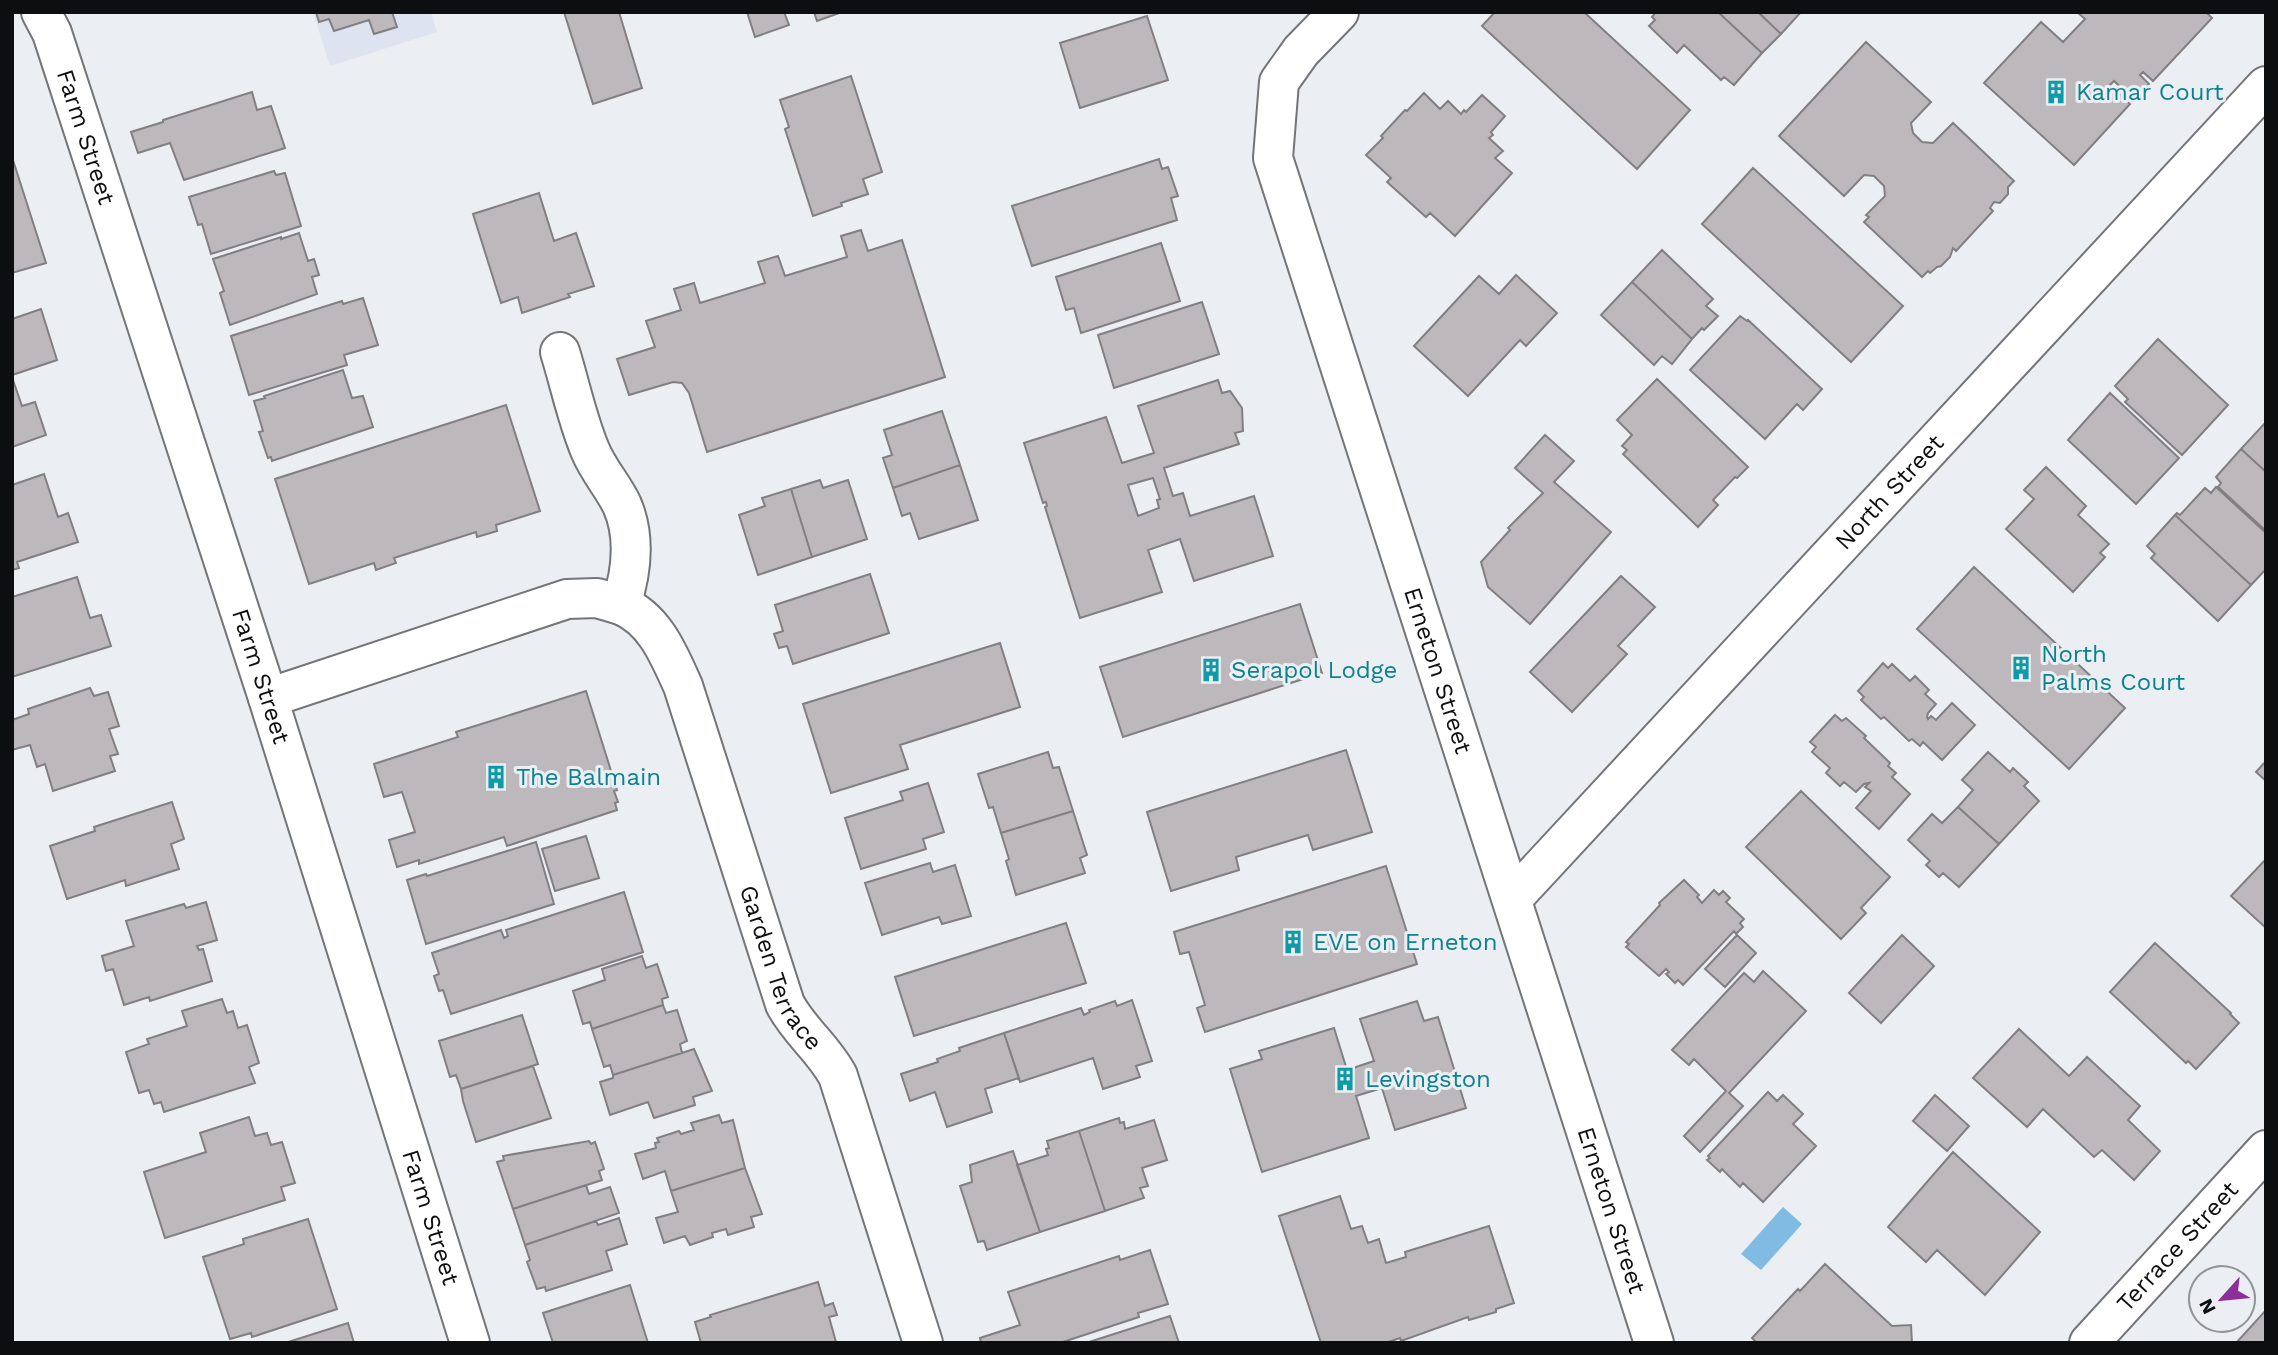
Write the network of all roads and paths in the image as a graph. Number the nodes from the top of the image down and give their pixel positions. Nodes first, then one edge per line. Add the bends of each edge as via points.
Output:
1 (41, 12) edge
2 (1339, 12) edge
3 (2266, 86) edge
4 (560, 352) dead end
5 (621, 605) junction
6 (268, 698) junction
7 (1512, 899) junction
8 (2266, 1150) edge
9 (470, 1343) edge
10 (923, 1343) edge
11 (1654, 1343) edge
12 (2089, 1343) edge

1 - 6 street, Farm Street via 52,33
2 - 7 street, Erneton Street via 1279,82 1273,158
3 - 7 street, North Street
4 - 5 street via 588,446 622,506 631,563
5 - 6 street, Garden Terrace via 597,597 566,599
5 - 10 street, Garden Terrace via 641,617 656,634 683,686 785,1004 838,1076
6 - 9 street, Farm Street
7 - 11 street, Erneton Street
8 - 12 street, Terrace Street

